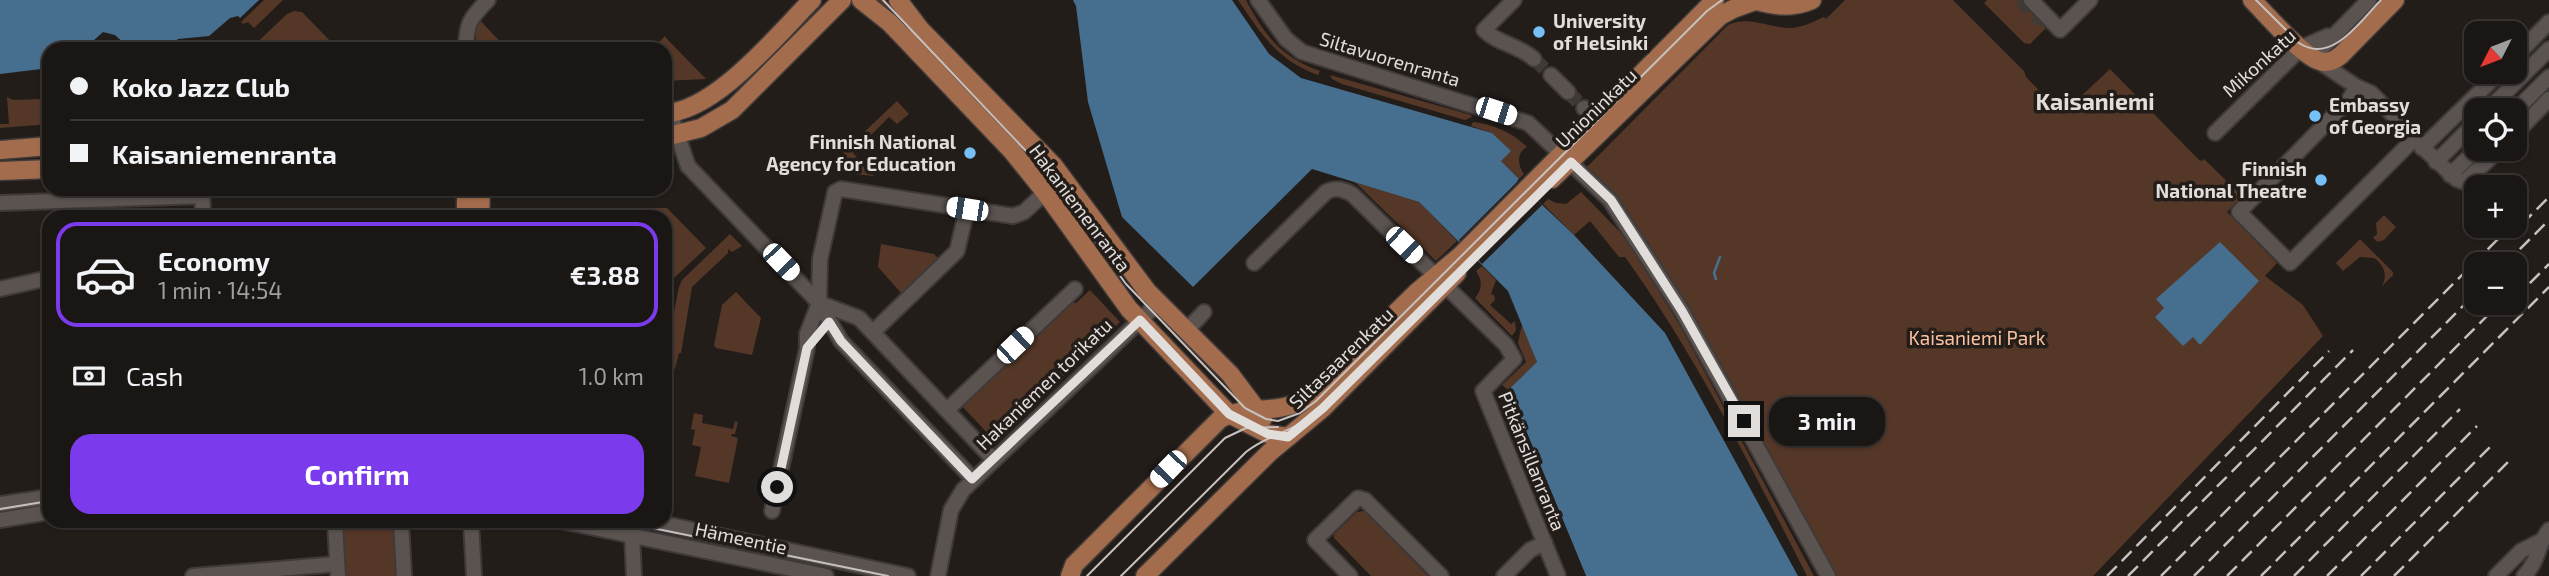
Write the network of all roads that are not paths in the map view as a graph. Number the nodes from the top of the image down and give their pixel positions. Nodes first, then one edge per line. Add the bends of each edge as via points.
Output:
1 (488, 0) edge
2 (813, 0) edge
3 (842, 0) edge
4 (861, 0) edge
5 (898, 0) edge
6 (1258, 0) edge
7 (1514, 0) edge
8 (1715, 0) edge
9 (1812, 0) edge
10 (2031, 0) edge
11 (2090, 0) edge
12 (2252, 0) edge
13 (2369, 0) edge
14 (2395, 0) edge
15 (1754, 1) edge
16 (2549, 22) edge
17 (2336, 32) junction
18 (466, 42) edge
19 (2527, 45) edge
20 (2301, 48) junction
21 (2549, 50) edge
22 (1534, 59) tunnel mouth
23 (2318, 61) junction
24 (1550, 75) tunnel mouth
25 (2549, 77) edge
26 (2486, 84) edge
27 (2357, 87) junction
28 (1568, 92) tunnel mouth
29 (2500, 98) edge
30 (2527, 99) edge
31 (2549, 99) edge
32 (672, 112) edge
33 (2527, 122) edge
34 (2215, 133) dead end
35 (2464, 134) edge
36 (672, 136) edge
37 (672, 138) edge
38 (2418, 143) junction
39 (42, 147) edge
40 (0, 150) edge
41 (1566, 158) junction
42 (2465, 161) edge
43 (2488, 161) edge
44 (2436, 162) junction
45 (42, 169) edge
46 (0, 171) edge
47 (1063, 176) junction
48 (2450, 176) junction
49 (1045, 192) junction
50 (141, 196) edge
51 (0, 203) edge
52 (967, 209) junction
53 (1470, 252) joint
54 (1254, 263) dead end
55 (42, 280) edge
56 (1441, 281) junction
57 (0, 289) edge
58 (1074, 289) dead end
59 (819, 303) junction
60 (1158, 303) junction
61 (837, 309) junction
62 (1204, 312) dead end
63 (1140, 320) junction
64 (829, 322) junction
65 (1186, 330) junction
66 (873, 332) junction
67 (807, 348) junction
68 (947, 411) junction
69 (1260, 412) junction
70 (1229, 414) junction
71 (1269, 443) junction
72 (993, 459) junction
73 (972, 479) junction
74 (42, 498) edge
75 (0, 503) edge
76 (772, 511) dead end
77 (42, 513) edge
78 (0, 520) edge
79 (672, 525) edge
80 (335, 528) edge
81 (401, 528) edge
82 (471, 528) edge
83 (596, 528) edge
84 (632, 535) junction
85 (2545, 536) edge
86 (1545, 542) junction
87 (338, 570) edge
88 (1068, 573) edge
89 (192, 576) edge
90 (404, 576) edge
91 (474, 576) edge
92 (634, 576) edge
93 (827, 576) edge
94 (908, 576) edge
95 (938, 576) edge
96 (1145, 576) edge
97 (1350, 576) edge
98 (1441, 576) edge
99 (1504, 576) edge
100 (1558, 576) edge
101 (1828, 576) edge
102 (2497, 576) edge
103 (2524, 576) edge

1 - 18 street via 469,21
2 - 32 main road via 724,86 697,104
3 - 36 main road via 732,110 710,125
4 - 49 main road, Hakaniemenranta via 948,83
5 - 47 main road, Hakaniemenranta via 920,29
6 - 41 street, Siltavuorenranta via 1286,39 1303,52 1519,118
7 - 22 street via 1484,30
8 - 41 main road, Unioninkatu via 1590,114
9 - 15 main road, Unioninkatu via 1784,6
10 - 11 street via 2060,30
12 - 20 main road
13 - 17 street, Mikonkatu
14 - 23 main road, Mikonkatu via 2341,55 2329,62
15 - 41 main road, Unioninkatu via 1720,16
16 - 19 street
17 - 20 street, Mikonkatu
17 - 23 street, Mikonkatu via 2317,53
20 - 23 main road
20 - 34 street, Mikonkatu
21 - 29 street
23 - 27 street
24 - 28 street
25 - 30 street
26 - 38 street
27 - 38 street via 2371,93
27 - 38 street via 2239,212 2290,263
31 - 33 street
35 - 44 street
37 - 59 street via 688,166
38 - 44 street
39 - 40 main road
41 - 53 main road, Unioninkatu
41 - 101 street, Siltavuorenranta via 1611,200 1677,303
42 - 48 street
43 - 48 street via 2464,182
44 - 48 street
45 - 46 main road
47 - 49 street
47 - 60 main road, Hakaniemenranta
49 - 52 street via 1021,215
49 - 63 main road, Hakaniemenranta
50 - 51 street
52 - 59 street via 841,189 835,192 820,259
52 - 66 street via 957,251
53 - 56 main road, Siltasaarenkatu
54 - 56 street via 1332,188 1352,194
55 - 57 street
56 - 69 main road, Siltasaarenkatu via 1417,292 1311,397
56 - 71 main road, Siltasaarenkatu via 1323,408 1288,437
56 - 86 street, Pitkänsillanranta via 1514,359 1483,391
58 - 68 street
59 - 61 street
59 - 64 street
59 - 67 street via 807,334
60 - 63 street, Hakaniemen torikatu
60 - 65 main road, Hakaniemenranta
61 - 64 street
61 - 66 street via 859,318
62 - 65 street
63 - 70 main road, Hakaniemenranta
63 - 72 street, Hakaniemen torikatu
64 - 67 street
64 - 73 street via 841,341
65 - 69 main road, Hakaniemenranta
66 - 68 street
67 - 76 street
68 - 72 street
69 - 70 main road, Siltasaarenkatu
69 - 71 main road, Hakaniemenranta
70 - 71 main road, Hakaniemenranta
70 - 88 main road
71 - 96 main road, Siltasaarenkatu
72 - 73 street, Hakaniemen torikatu
73 - 95 street, Hakaniemen torikatu via 953,504
74 - 75 street
77 - 78 street
79 - 94 street, Hämeentie
80 - 87 street
81 - 90 street
82 - 91 street
83 - 84 street, Hämeentie
84 - 92 street
84 - 93 street, Hämeentie
85 - 102 street via 2521,551
85 - 103 street via 2534,565
86 - 99 street
86 - 100 street, Pitkänsillanranta
87 - 89 street
97 - 98 street via 1315,540 1358,498

